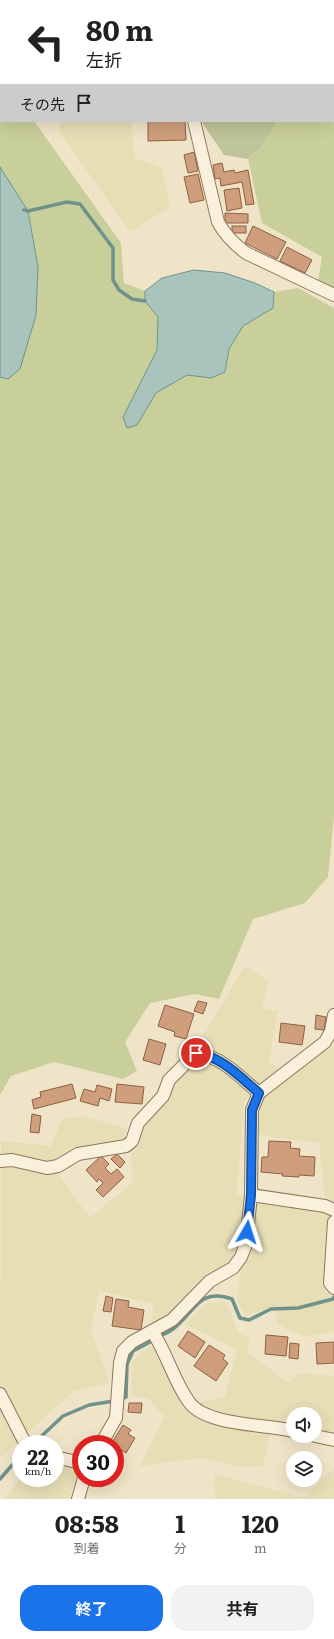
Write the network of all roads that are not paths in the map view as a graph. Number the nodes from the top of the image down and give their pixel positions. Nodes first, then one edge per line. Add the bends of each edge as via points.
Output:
1 (194, 122) edge
2 (334, 295) edge
3 (334, 1015) edge
4 (259, 1093) junction
5 (0, 1161) edge
6 (251, 1195) junction
7 (334, 1210) edge
8 (334, 1222) edge
9 (334, 1288) edge
10 (152, 1331) junction
11 (0, 1394) edge
12 (286, 1430) edge
13 (21, 1435) edge
14 (106, 1435) edge
15 (322, 1437) edge
16 (334, 1440) edge
17 (81, 1487) edge
18 (78, 1499) edge

1 - 2 street via 218,222 224,233 246,253
3 - 4 street via 331,1031 325,1042
4 - 5 street via 235,1072 208,1055 196,1053 169,1080 163,1096 138,1123 132,1141 126,1146 78,1154 58,1166 47,1168 12,1160
4 - 6 street via 252,1110
6 - 7 street via 325,1206
6 - 10 street via 246,1244 242,1257 233,1268 210,1281 172,1320
8 - 9 street via 330,1283
10 - 12 street via 160,1342 188,1402 196,1410 223,1420
10 - 14 street via 132,1342 123,1351 120,1362 118,1411
11 - 13 street
15 - 16 street
17 - 18 street

